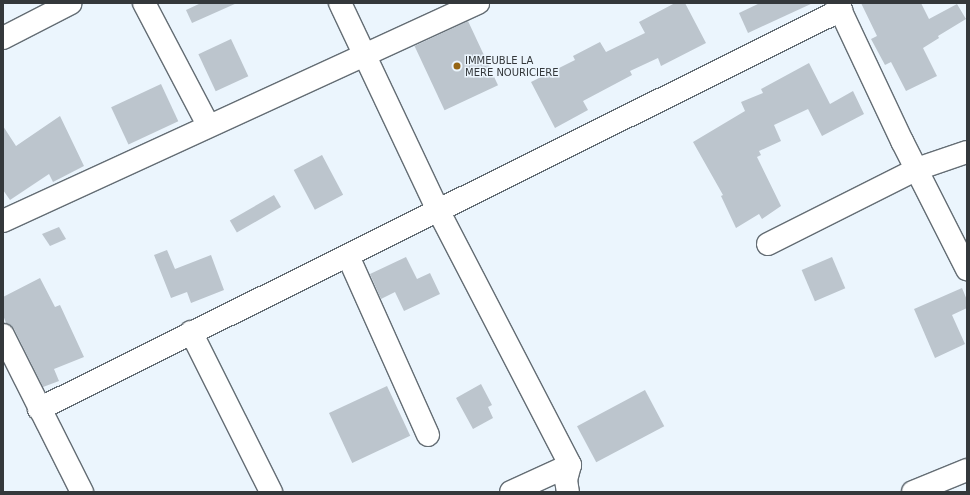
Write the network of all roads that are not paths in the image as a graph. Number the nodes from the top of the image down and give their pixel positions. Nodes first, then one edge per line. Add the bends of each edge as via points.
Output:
1 (71, 3) edge
2 (144, 3) edge
3 (340, 3) edge
4 (478, 3) edge
5 (839, 7) edge
6 (3, 38) edge
7 (366, 55) junction
8 (208, 125) junction
9 (967, 152) edge
10 (917, 169) junction
11 (438, 210) junction
12 (3, 221) edge
13 (768, 244) dead end
14 (348, 256) junction
15 (967, 269) edge
16 (190, 332) junction
17 (3, 335) edge
18 (39, 409) junction
19 (428, 435) dead end
20 (570, 465) junction
21 (967, 470) edge
22 (82, 492) edge
23 (271, 492) edge
24 (511, 492) edge
25 (568, 492) edge
26 (913, 492) edge

1 - 6 street
2 - 8 street
3 - 7 street
4 - 7 street
5 - 10 street
5 - 11 street
7 - 8 street
7 - 11 street
8 - 12 street
9 - 10 street
10 - 13 street
10 - 15 street
11 - 14 street
11 - 20 street
14 - 16 street
14 - 19 street
16 - 18 street
16 - 23 street
17 - 18 street
18 - 22 street
20 - 24 street
20 - 25 street via 566,480
21 - 26 street

